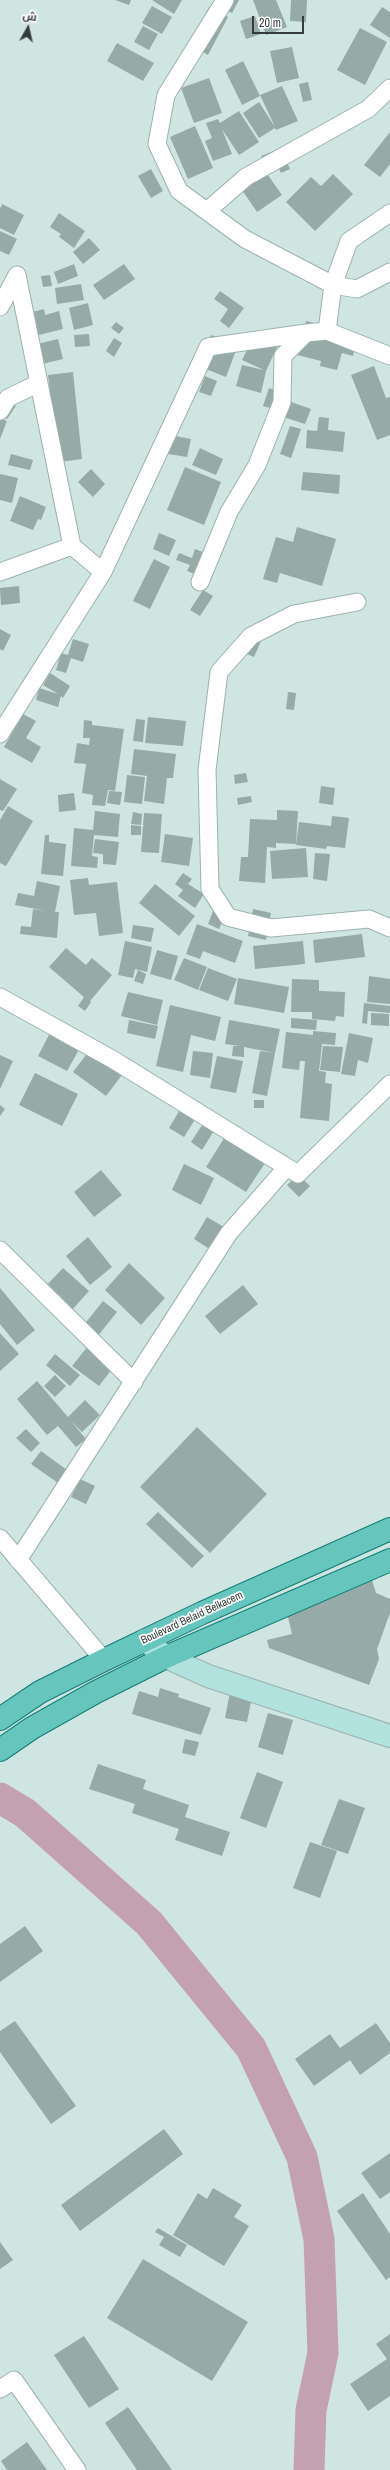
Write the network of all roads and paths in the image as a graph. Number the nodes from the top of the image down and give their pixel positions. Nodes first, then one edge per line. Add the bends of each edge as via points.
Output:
1 (225, 0) edge
2 (390, 88) edge
3 (207, 211) junction
4 (390, 213) edge
5 (390, 272) edge
6 (333, 285) junction
7 (0, 307) edge
8 (327, 331) junction
9 (306, 333) junction
10 (390, 356) edge
11 (39, 383) junction
12 (0, 411) edge
13 (72, 546) junction
14 (0, 572) edge
15 (103, 572) junction
16 (200, 582) dead end
17 (357, 602) dead end
18 (0, 734) edge
19 (390, 928) edge
20 (0, 997) edge
21 (390, 1084) edge
22 (286, 1168) junction
23 (0, 1250) edge
24 (134, 1382) junction
25 (390, 1529) edge
26 (0, 1538) edge
27 (18, 1560) junction
28 (390, 1560) edge
29 (145, 1640) junction
30 (166, 1656) junction
31 (104, 1660) junction
32 (2, 1713) edge
33 (390, 1736) edge
34 (0, 1750) edge
35 (0, 2389) edge
36 (77, 2470) edge

1 - 3 street via 166,95 157,144 179,191
2 - 3 street via 368,109 246,177
3 - 6 street via 245,239
4 - 6 street via 349,241
5 - 6 street via 357,288
6 - 8 street
7 - 11 street via 17,275
8 - 9 street
8 - 10 street
9 - 15 street via 208,347
9 - 16 street via 283,356 282,402 257,465 229,512
11 - 12 street via 8,398
11 - 13 street
13 - 14 street
13 - 15 street
15 - 18 street
17 - 19 street via 294,614 251,636 219,672 207,770 210,889 228,917 271,928 369,919
20 - 22 street via 112,1058
21 - 22 street via 298,1174
22 - 24 street via 229,1233
23 - 24 street
24 - 27 street
25 - 29 main road, Boulevard Belaid Belkacem
26 - 27 street
27 - 31 street
28 - 30 main road
29 - 30 street
29 - 31 main road, Boulevard Belaid Belkacem
30 - 33 street via 208,1676
30 - 34 main road via 32,1728
31 - 32 main road, Boulevard Belaid Belkacem
35 - 36 street via 14,2380

